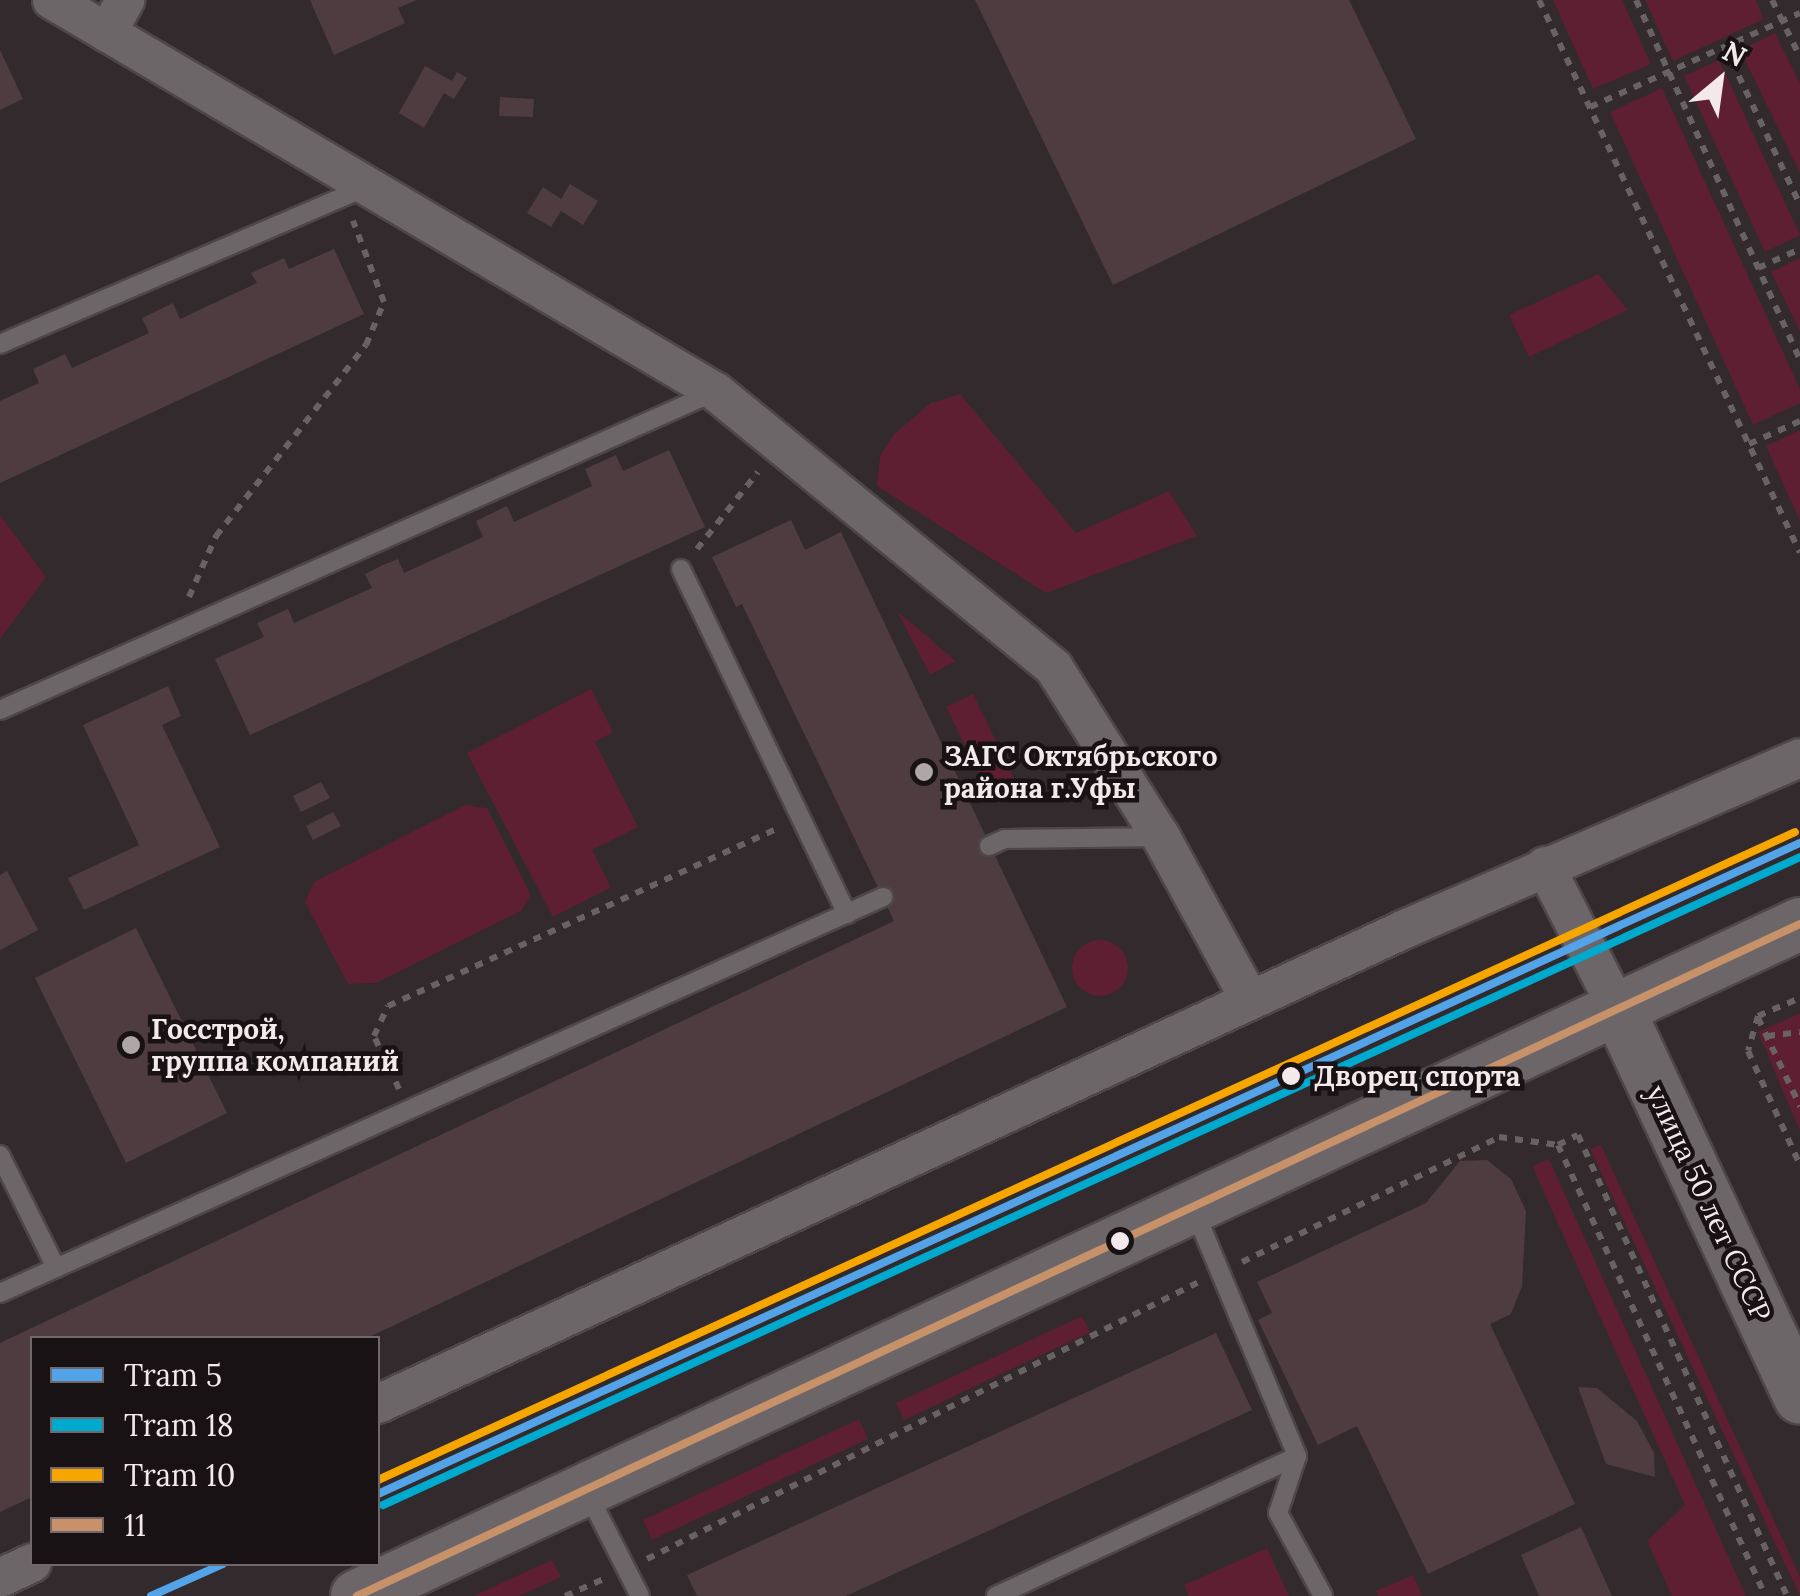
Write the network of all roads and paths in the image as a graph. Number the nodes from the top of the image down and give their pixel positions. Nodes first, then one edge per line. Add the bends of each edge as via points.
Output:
1 (52, 0) edge
2 (1539, 0) edge
3 (1636, 0) edge
4 (1772, 0) edge
5 (1800, 13) edge
6 (116, 16) edge
7 (1782, 21) junction
8 (1725, 46) junction
9 (1800, 57) edge
10 (1668, 72) junction
11 (1590, 107) junction
12 (356, 192) junction
13 (1800, 205) edge
14 (1800, 248) edge
15 (1758, 268) junction
16 (0, 344) edge
17 (1800, 360) edge
18 (716, 392) junction
19 (1800, 421) edge
20 (1749, 444) junction
21 (766, 463) dead end
22 (1800, 553) edge
23 (681, 569) joint
24 (174, 633) junction
25 (0, 710) edge
26 (1800, 758) edge
27 (800, 818) junction
28 (1161, 837) junction
29 (990, 846) dead end
30 (1545, 866) junction
31 (883, 898) dead end
32 (847, 914) junction
33 (1800, 924) edge
34 (1800, 998) edge
35 (1250, 1000) junction
36 (1618, 1009) junction
37 (1758, 1016) junction
38 (1800, 1032) edge
39 (1768, 1036) junction
40 (1800, 1106) edge
41 (408, 1108) junction
42 (1558, 1145) junction
43 (0, 1154) edge
44 (1800, 1165) edge
45 (1193, 1207) junction
46 (56, 1268) junction
47 (1220, 1272) junction
48 (0, 1293) edge
49 (1800, 1398) edge
50 (380, 1403) edge
51 (1297, 1456) junction
52 (586, 1490) junction
53 (30, 1564) edge
54 (628, 1569) junction
55 (0, 1578) edge
56 (357, 1596) edge
57 (565, 1596) edge
58 (640, 1596) edge
59 (996, 1596) edge
60 (1323, 1596) edge
61 (1764, 1596) edge
62 (1787, 1596) edge

1 - 6 street
2 - 11 path
3 - 10 path
4 - 7 path
5 - 7 path
6 - 12 street
7 - 8 path
7 - 9 path
8 - 10 path
8 - 13 path
10 - 11 path
10 - 15 path
11 - 20 path
12 - 16 lane
12 - 18 street
12 - 24 path via 384,302 366,345 216,536
14 - 15 path
15 - 17 path
18 - 24 lane
18 - 28 street via 1054,668
19 - 20 path
20 - 22 path
21 - 23 path
23 - 27 lane
24 - 25 lane
26 - 30 street
27 - 32 lane
27 - 41 path via 388,1006 374,1036
28 - 29 lane via 1005,839
28 - 35 street
30 - 35 street
30 - 36 street
31 - 32 lane
32 - 41 lane
33 - 36 main road
34 - 37 path
35 - 50 street
36 - 45 main road
36 - 49 main road, улица 50 лет СССР
37 - 39 path
37 - 44 path via 1748,1052
38 - 39 path
39 - 40 path
41 - 46 lane
42 - 47 path via 1499,1137
42 - 61 path
42 - 62 path via 1578,1135
43 - 46 lane
45 - 47 lane
45 - 52 main road
46 - 48 lane
47 - 51 lane
47 - 54 path
51 - 59 lane
51 - 60 lane via 1278,1513
52 - 54 lane
52 - 56 main road
53 - 55 street
54 - 57 path
54 - 58 lane

